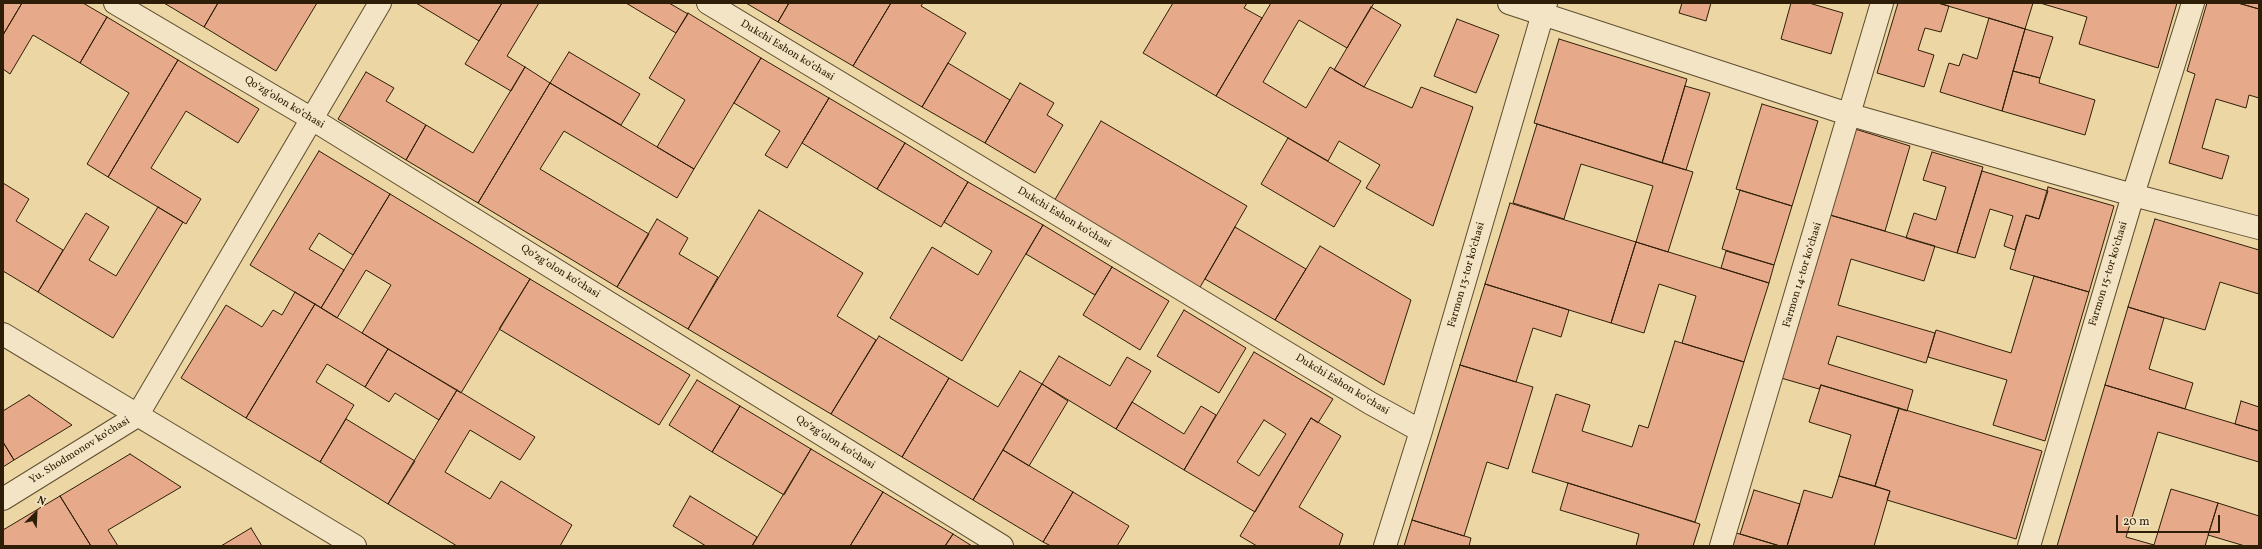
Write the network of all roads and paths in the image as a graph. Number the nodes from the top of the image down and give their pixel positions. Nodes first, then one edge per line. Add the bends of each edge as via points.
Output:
1 (115, 3) edge
2 (380, 3) edge
3 (708, 3) edge
4 (1510, 3) edge
5 (1882, 3) edge
6 (2193, 3) edge
7 (1544, 9) edge
8 (1850, 115) junction
9 (312, 119) junction
10 (2133, 194) junction
11 (2259, 228) edge
12 (3, 334) edge
13 (137, 416) junction
14 (1421, 431) junction
15 (3, 499) edge
16 (355, 546) edge
17 (1002, 546) edge
18 (1385, 546) edge
19 (1721, 546) edge
20 (2029, 546) edge

1 - 9 street, Qoʻzgʻolon koʻchasi
2 - 9 street
3 - 14 street, Dukchi Eshon koʻchasi
4 - 7 street
5 - 8 street, Farmon 14-tor koʻchasi
6 - 10 street, Farmon 15-tor koʻchasi
7 - 8 street
7 - 14 street, Farmon 13-tor koʻchasi
8 - 10 street
8 - 19 street, Farmon 14-tor koʻchasi
9 - 13 street
9 - 17 street, Qoʻzgʻolon koʻchasi
10 - 11 street
10 - 20 street, Farmon 15-tor koʻchasi
12 - 13 street
13 - 15 street, Yu. Shodmonov koʻchasi
13 - 16 street
14 - 18 street, Farmon 13-tor koʻchasi

